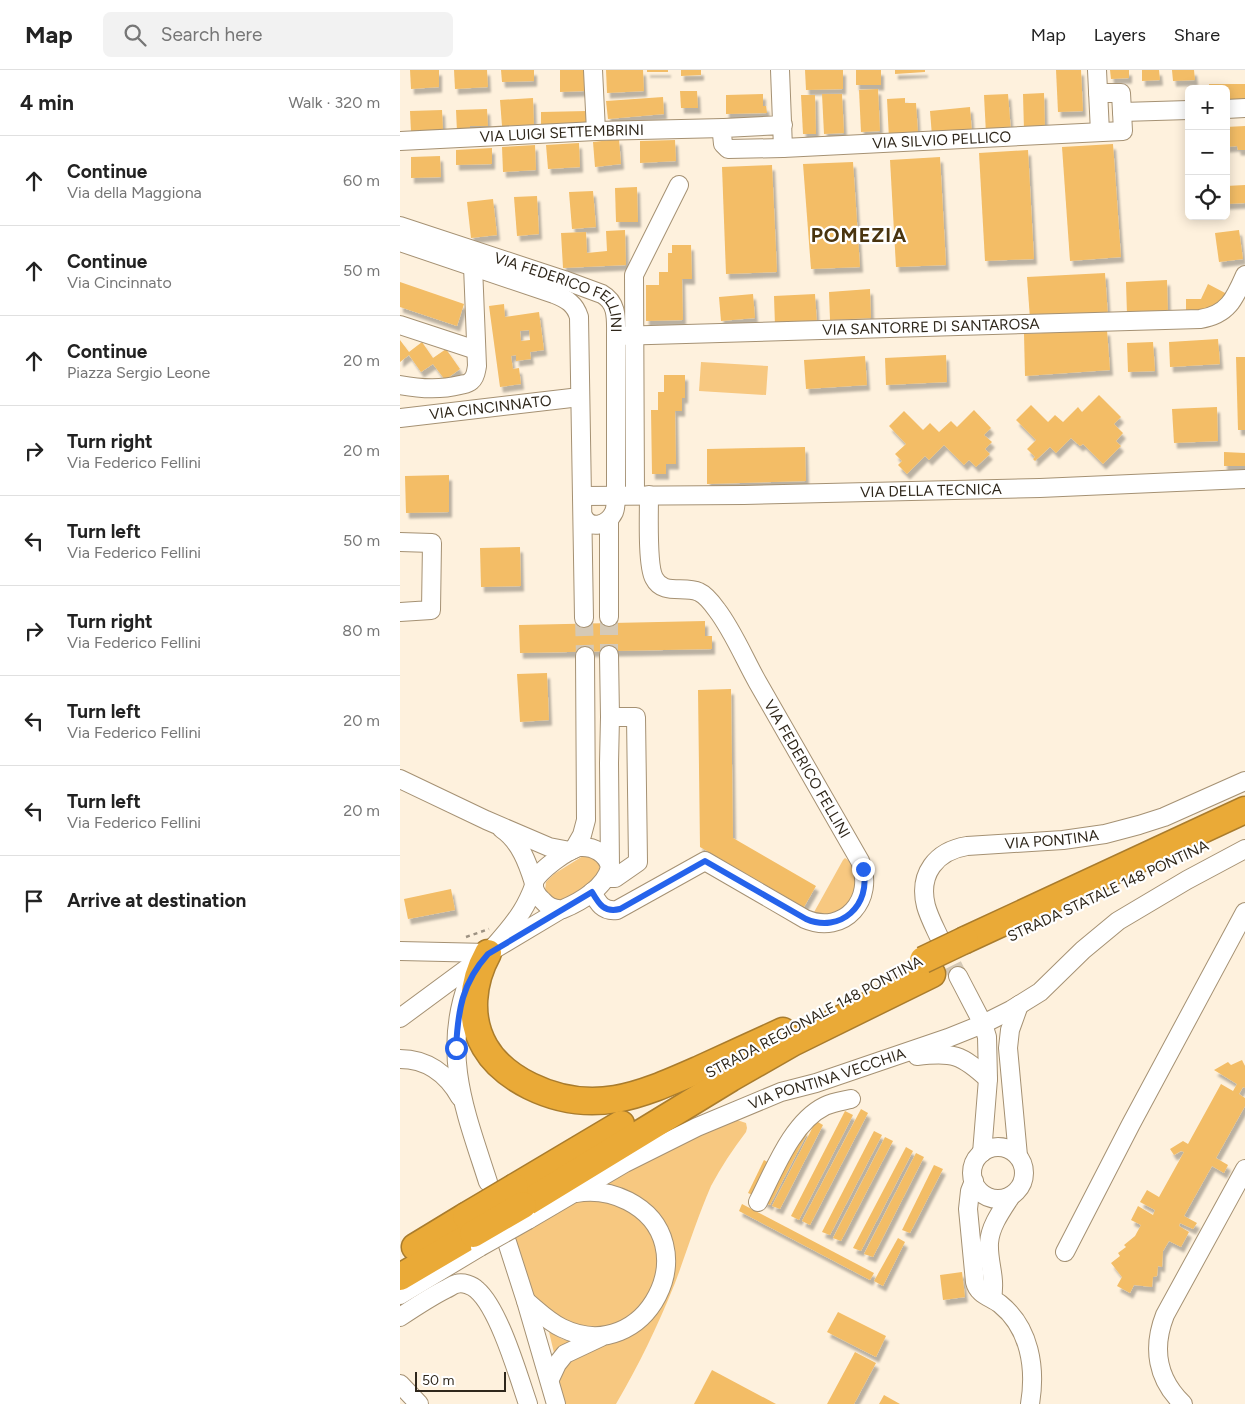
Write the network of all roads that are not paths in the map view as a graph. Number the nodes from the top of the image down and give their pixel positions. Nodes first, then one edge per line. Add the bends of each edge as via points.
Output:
1 (593, 70) edge
2 (780, 70) edge
3 (1096, 70) edge
4 (1098, 94) junction
5 (1245, 108) edge
6 (1230, 109) edge
7 (1185, 110) edge
8 (1122, 112) junction
9 (783, 125) junction
10 (724, 128) junction
11 (596, 131) junction
12 (1100, 132) junction
13 (400, 141) edge
14 (784, 148) junction
15 (679, 185) dead end
16 (400, 226) edge
17 (400, 242) edge
18 (475, 259) junction
19 (1245, 275) edge
20 (604, 295) junction
21 (634, 298) junction
22 (579, 317) junction
23 (400, 325) edge
24 (625, 336) junction
25 (476, 350) junction
26 (400, 386) edge
27 (580, 397) junction
28 (400, 418) edge
29 (1245, 479) edge
30 (616, 495) junction
31 (642, 495) junction
32 (582, 496) junction
33 (583, 516) junction
34 (609, 520) junction
35 (400, 542) edge
36 (400, 612) edge
37 (609, 617) tunnel mouth
38 (584, 618) tunnel mouth
39 (610, 717) junction
40 (609, 763) junction
41 (586, 764) junction
42 (400, 779) edge
43 (1245, 781) edge
44 (1245, 810) edge
45 (486, 820) junction
46 (1245, 828) edge
47 (1245, 849) edge
48 (572, 850) junction
49 (608, 873) junction
50 (534, 884) junction
51 (592, 892) junction
52 (560, 910) junction
53 (1245, 912) edge
54 (489, 941) junction
55 (400, 951) edge
56 (448, 952) junction
57 (959, 952) junction
58 (928, 967) junction
59 (456, 977) junction
60 (1019, 1005) junction
61 (400, 1018) edge
62 (983, 1024) junction
63 (786, 1030) junction
64 (400, 1059) edge
65 (886, 1059) junction
66 (988, 1079) junction
67 (851, 1099) dead end
68 (463, 1102) junction
69 (982, 1154) junction
70 (1018, 1156) junction
71 (1245, 1170) edge
72 (974, 1181) junction
73 (488, 1182) dead end
74 (571, 1194) junction
75 (1011, 1196) junction
76 (758, 1202) dead end
77 (522, 1204) junction
78 (466, 1232) junction
79 (507, 1242) dead end
80 (400, 1246) edge
81 (1065, 1252) dead end
82 (400, 1256) edge
83 (405, 1287) edge
84 (992, 1298) junction
85 (526, 1301) junction
86 (400, 1317) edge
87 (601, 1337) junction
88 (550, 1379) junction
89 (400, 1384) edge
90 (419, 1404) edge
91 (528, 1404) edge
92 (556, 1404) edge
93 (1030, 1404) edge
94 (1183, 1404) edge

1 - 11 street
2 - 9 street
3 - 4 street
4 - 8 street via 1121,93
4 - 12 street
5 - 6 street
7 - 8 street
8 - 12 street, VIA SILVIO PELLICO via 1123,131
9 - 10 street, VIA LUIGI SETTEMBRINI
9 - 14 street
10 - 11 street, VIA LUIGI SETTEMBRINI
10 - 14 street, VIA SILVIO PELLICO via 722,141 728,149
11 - 13 street, VIA LUIGI SETTEMBRINI
12 - 14 street, VIA SILVIO PELLICO
15 - 21 street, VIA FEDERICO FELLINI via 634,275
16 - 18 street, VIA FEDERICO FELLINI
17 - 18 street, VIA FEDERICO FELLINI
18 - 20 street, VIA FEDERICO FELLINI via 564,280
18 - 22 street, VIA FEDERICO FELLINI via 566,299 574,305
18 - 25 street
19 - 24 street, VIA SANTORRE DI SANTAROSA via 1230,304 1219,313 1200,319
20 - 21 street
20 - 22 street via 594,294 586,299
20 - 24 street, VIA FEDERICO FELLINI via 611,302
21 - 24 street, VIA FEDERICO FELLINI
22 - 27 street, VIA FEDERICO FELLINI
23 - 25 street
24 - 30 street, VIA FEDERICO FELLINI
24 - 31 street, VIA FEDERICO FELLINI
25 - 26 street via 476,373 468,383 431,389
27 - 28 street, VIA CINCINNATO
27 - 32 street, VIA FEDERICO FELLINI
29 - 31 street, VIA DELLA TECNICA via 1032,488
30 - 31 street, VIA DELLA TECNICA
30 - 32 street, VIA DELLA TECNICA
30 - 34 street, VIA FEDERICO FELLINI
31 - 51 street, VIA FEDERICO FELLINI via 654,579 666,589 700,592 718,612 860,862 864,887 852,913 835,922 823,923 806,919 705,861 620,909 603,908
32 - 33 street, VIA FEDERICO FELLINI
33 - 34 street via 586,522 596,525
33 - 38 street, VIA FEDERICO FELLINI
34 - 37 street, VIA FEDERICO FELLINI
35 - 36 street via 432,543 431,610
39 - 40 street
39 - 41 street via 609,657 585,658
39 - 49 street via 636,717 638,862 616,878
40 - 41 street
40 - 49 street
41 - 48 street via 586,820 582,835
42 - 45 street
43 - 57 street, VIA PONTINA via 1132,828 1070,839 967,846 946,852 926,877 926,906
44 - 57 highway, STRADA REGIONALE 148 PONTINA
45 - 48 street via 549,847
45 - 50 street via 516,842
46 - 57 highway, STRADA STATALE 148 PONTINA
47 - 60 street, VIA PONTINA VECCHIA via 1118,921 1040,992
48 - 49 street via 582,847 600,852 606,858
48 - 50 street via 544,869
49 - 51 street
50 - 52 street via 536,894
50 - 54 street via 527,903 501,940
51 - 52 street
52 - 54 street
53 - 81 street
54 - 56 street
54 - 59 street
54 - 63 highway via 478,974 474,1007 476,1026 484,1044 500,1068 512,1076 569,1100 610,1100 639,1094
54 - 68 street via 468,981 457,1020 456,1062
55 - 56 street
56 - 59 street via 457,962
57 - 58 highway, STRADA REGIONALE 148 PONTINA, bridge
57 - 62 street, VIA PONTINA
58 - 63 highway, STRADA REGIONALE 148 PONTINA
58 - 77 highway, STRADA REGIONALE 148 PONTINA via 714,1088
59 - 61 street
60 - 62 street, VIA PONTINA VECCHIA
60 - 70 street via 1010,1030 1008,1048
62 - 65 street, VIA PONTINA VECCHIA
62 - 66 street, VIA PONTINA via 988,1044
63 - 77 highway, STRADA REGIONALE 148 PONTINA via 708,1072
64 - 68 street via 419,1062 441,1073
65 - 66 street via 950,1055 965,1060
65 - 74 street, VIA PONTINA VECCHIA via 781,1092 698,1127
66 - 69 street, VIA PONTINA
67 - 76 street via 822,1107 800,1126
68 - 73 street
69 - 70 street via 1001,1147
69 - 72 street via 974,1164
70 - 75 street via 1024,1166 1024,1178 1020,1188
71 - 94 street via 1160,1327 1160,1366 1170,1390
72 - 75 street via 982,1194 989,1198
72 - 84 street via 968,1209 975,1282 980,1292
74 - 77 street, VIA PONTINA VECCHIA
74 - 87 street via 599,1192 634,1204 656,1225 664,1246 664,1279 651,1307 635,1324
75 - 84 street via 994,1224 990,1238 994,1281
77 - 78 highway, STRADA REGIONALE 148 PONTINA, bridge
78 - 80 highway
78 - 82 highway, STRADA REGIONALE 148 PONTINA
78 - 83 highway, STRADA REGIONALE 148 PONTINA
79 - 85 street
84 - 93 street via 1019,1324 1028,1345 1032,1368
85 - 87 street via 563,1329
85 - 88 street
86 - 91 street via 456,1284 476,1289 490,1307 501,1330
87 - 88 street via 565,1354
88 - 92 street
89 - 90 street

